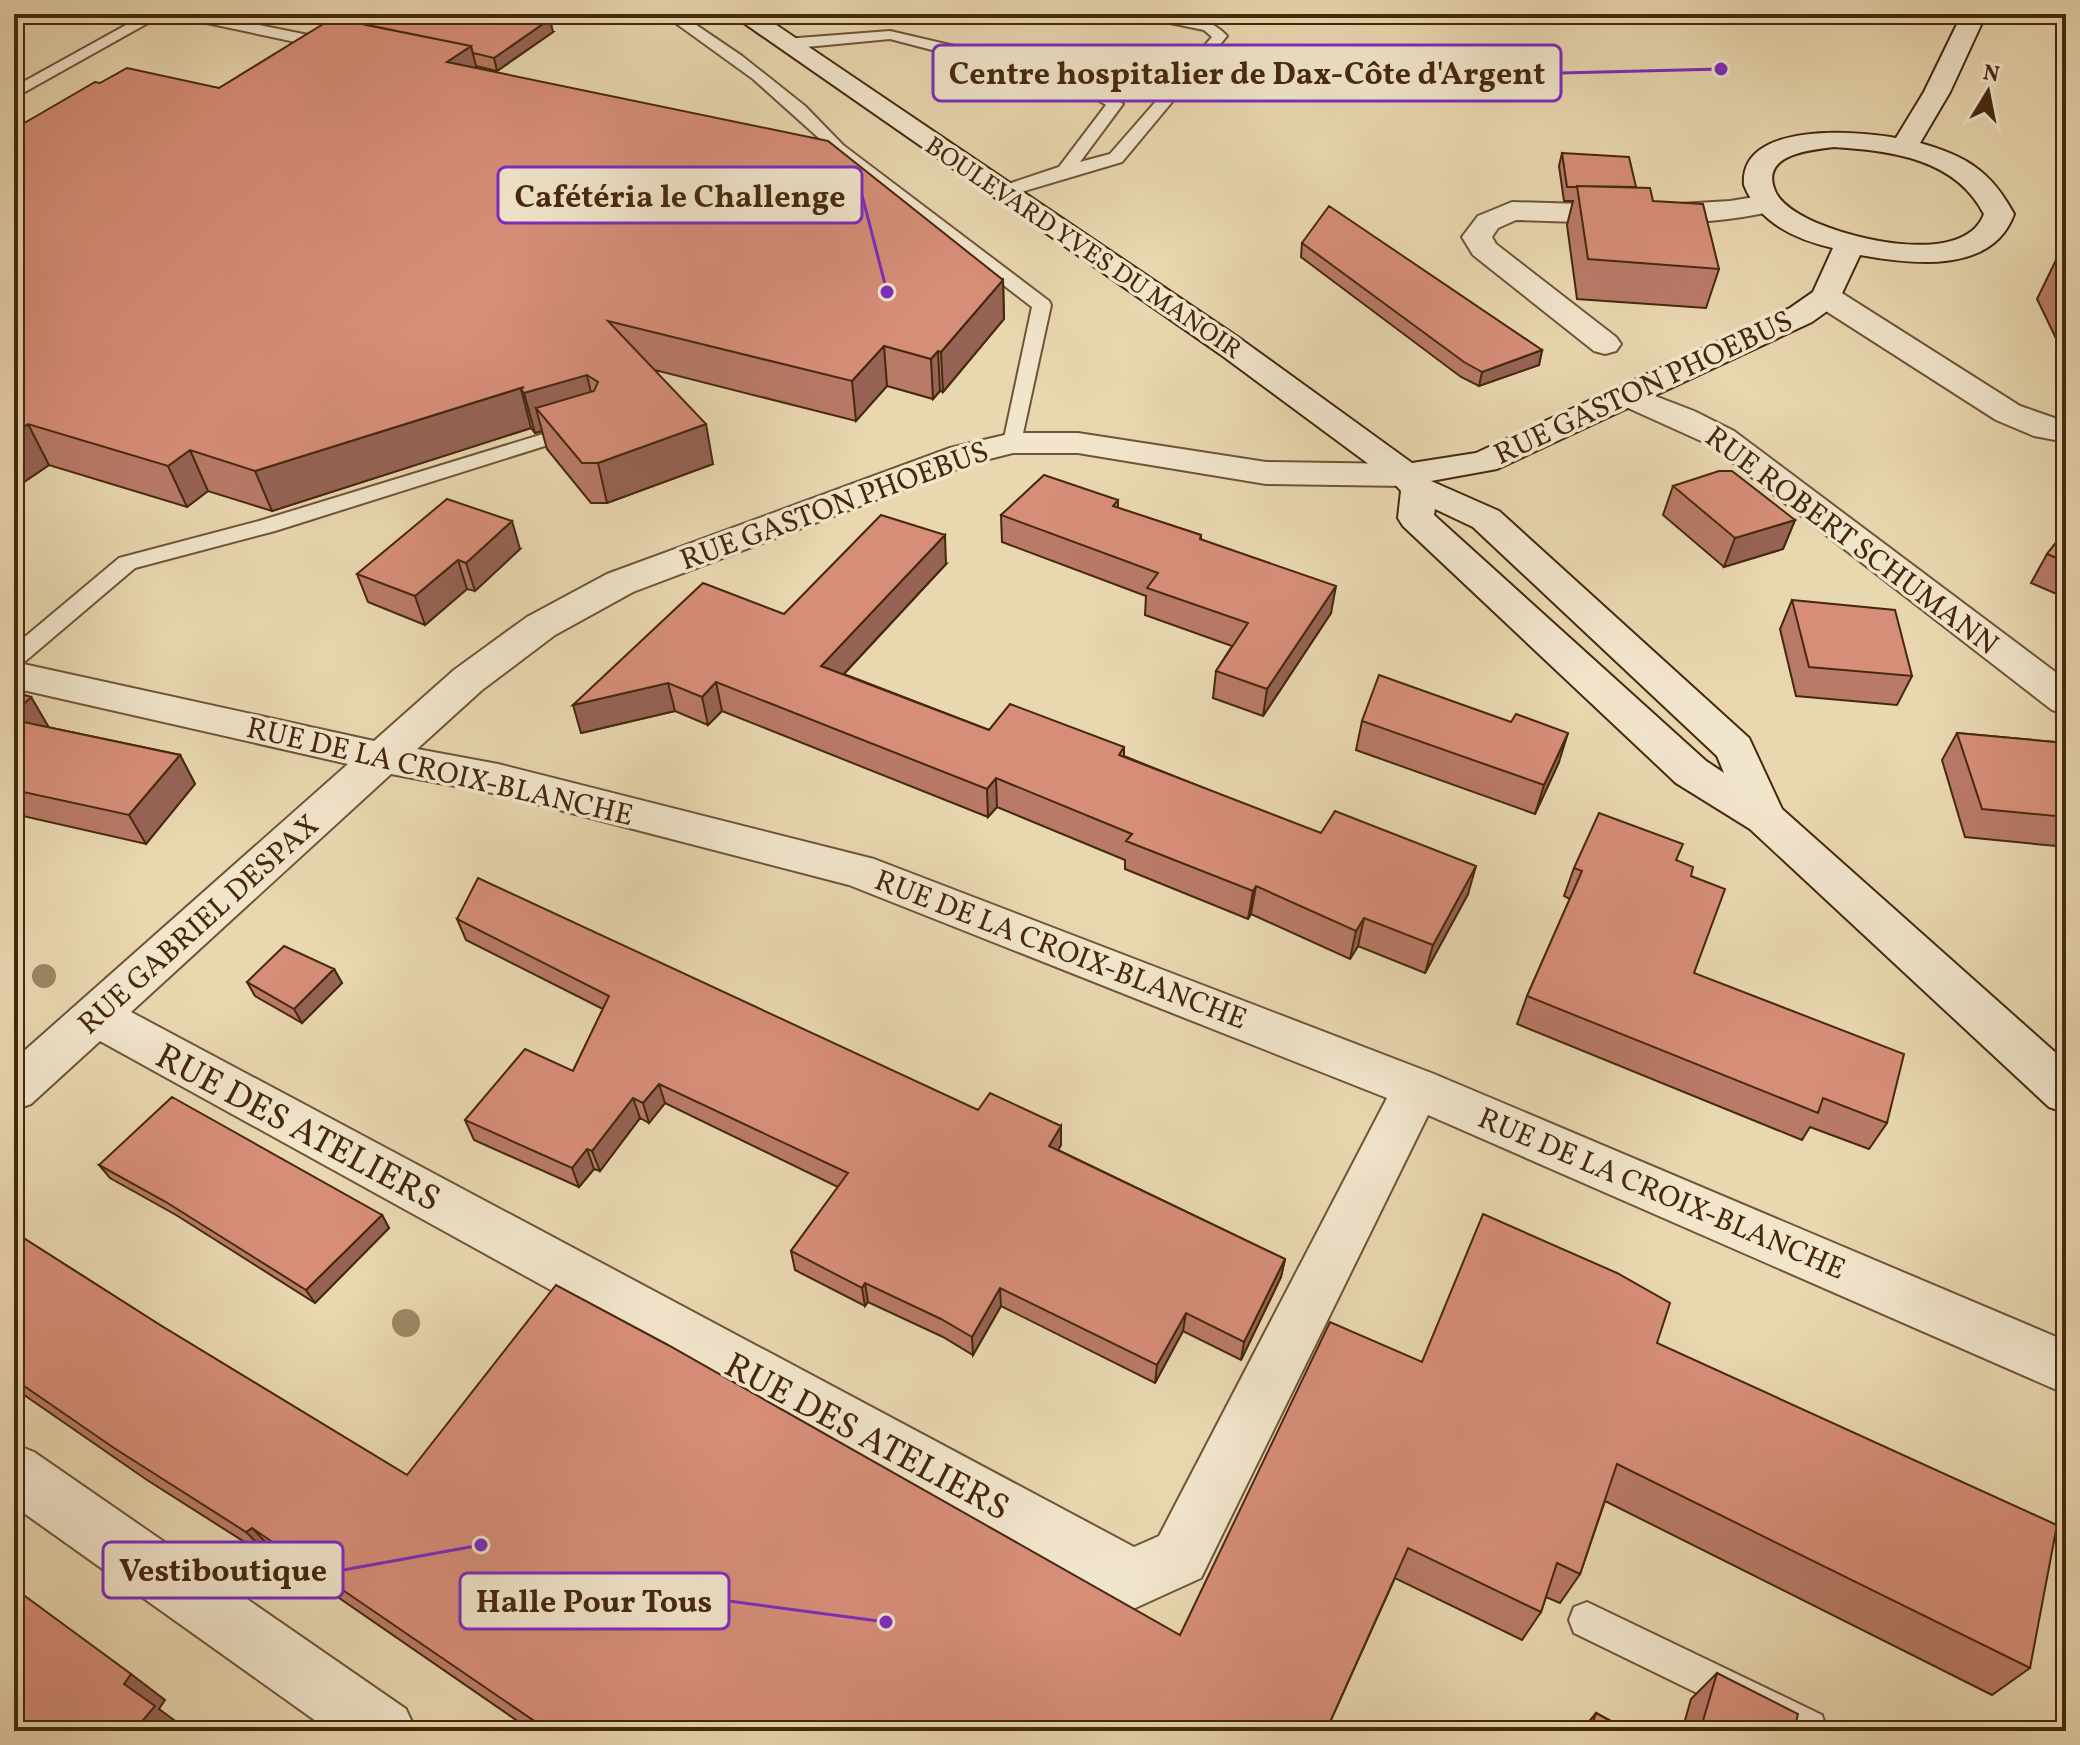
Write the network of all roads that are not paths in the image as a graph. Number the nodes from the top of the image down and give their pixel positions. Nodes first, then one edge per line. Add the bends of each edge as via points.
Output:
1 (157, 14) edge
2 (183, 14) edge
3 (670, 14) edge
4 (743, 14) edge
5 (1146, 14) edge
6 (1974, 14) edge
7 (785, 44) junction
8 (348, 48) edge
9 (1062, 72) dead end
10 (1080, 82) dead end
11 (14, 93) edge
12 (792, 139) edge
13 (1904, 147) junction
14 (837, 148) junction
15 (1065, 171) junction
16 (1005, 191) junction
17 (1767, 204) junction
18 (1849, 245) junction
19 (1826, 297) junction
20 (1605, 344) dead end
21 (1629, 396) junction
22 (595, 424) edge
23 (2066, 432) edge
24 (1013, 443) junction
25 (1412, 482) junction
26 (14, 658) edge
27 (14, 675) edge
28 (2066, 700) edge
29 (381, 757) junction
30 (96, 1016) junction
31 (1417, 1088) junction
32 (14, 1090) edge
33 (2066, 1092) edge
34 (2065, 1366) edge
35 (14, 1472) edge
36 (1587, 1620) dead end
37 (384, 1731) edge
38 (1808, 1731) edge

1 - 11 lane
2 - 8 lane
3 - 14 lane via 807,114
4 - 7 street, BOULEVARD YVES DU MANOIR
5 - 15 lane via 1209,27 1220,36 1116,158
6 - 13 street
7 - 9 lane via 894,30 963,53 1033,59
7 - 16 street, BOULEVARD YVES DU MANOIR
10 - 15 lane via 1115,104
12 - 14 lane
13 - 17 street via 1834,139 1778,151 1756,175
13 - 18 street via 1941,159 1992,195 1999,214 1991,232 1969,245 1934,253
14 - 24 lane via 1042,305
15 - 16 lane
16 - 25 street, BOULEVARD YVES DU MANOIR via 1231,347
17 - 18 street via 1787,220
17 - 20 street via 1647,215 1512,211 1488,222 1477,237 1484,249
18 - 19 street, RUE GASTON PHOEBUS
19 - 21 street, RUE GASTON PHOEBUS via 1801,315
19 - 23 street via 2008,413
21 - 25 street, RUE GASTON PHOEBUS via 1485,462
21 - 28 street, RUE ROBERT SCHUMANN via 1722,438
22 - 26 lane via 267,526 127,563
24 - 25 street, RUE GASTON PHOEBUS via 1078,443 1266,473
24 - 29 street, RUE GASTON PHOEBUS via 962,455 620,583 501,653
25 - 33 street via 1416,518 1691,772 1765,818
27 - 29 street, RUE DE LA CROIX-BLANCHE
29 - 30 street, RUE GABRIEL DESPAX
29 - 31 street, RUE DE LA CROIX-BLANCHE via 498,779 858,871
30 - 31 street, RUE DES ATELIERS via 1133,1579 1180,1557
30 - 32 street, RUE GABRIEL DESPAX
31 - 34 street, RUE DE LA CROIX-BLANCHE
35 - 37 street
36 - 38 lane

